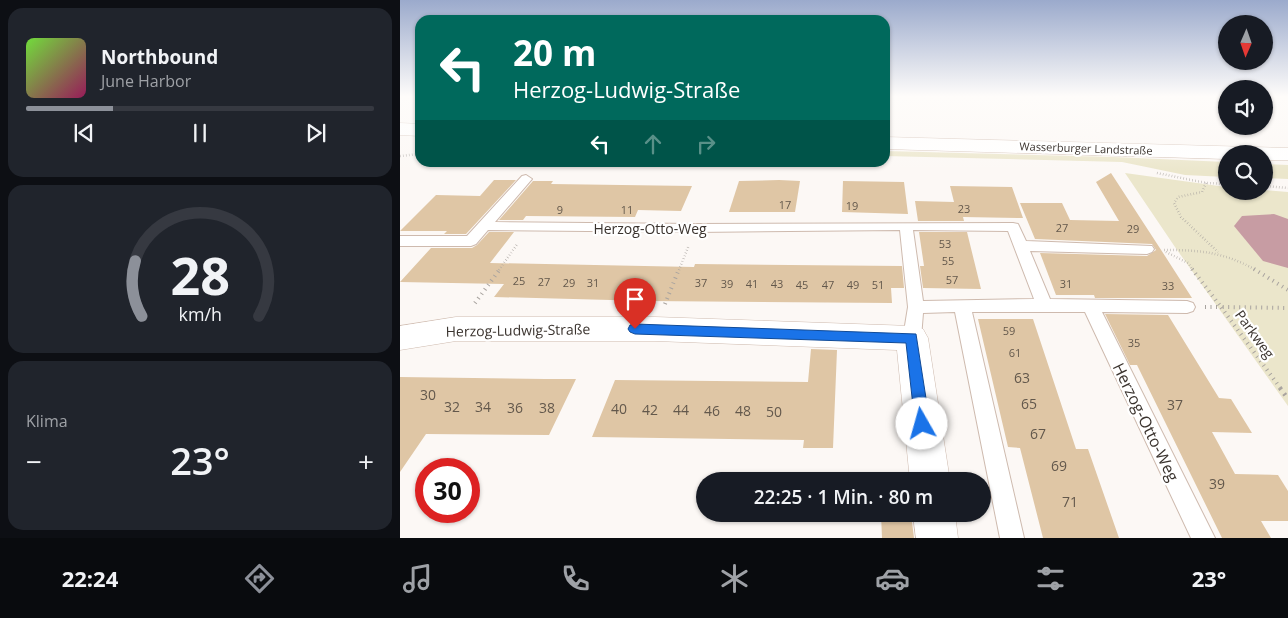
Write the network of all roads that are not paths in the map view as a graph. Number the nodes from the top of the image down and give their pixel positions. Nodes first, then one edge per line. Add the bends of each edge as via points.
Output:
1 (400, 130) edge
2 (415, 130) edge
3 (890, 143) edge
4 (1288, 154) edge
5 (526, 179) dead end
6 (484, 226) junction
7 (906, 226) junction
8 (400, 241) edge
9 (1021, 246) junction
10 (1147, 249) dead end
11 (962, 305) junction
12 (1044, 305) junction
13 (1090, 305) junction
14 (1188, 307) dead end
15 (914, 323) junction
16 (400, 338) edge
17 (929, 472) edge
18 (935, 522) edge
19 (937, 538) edge
20 (1012, 538) edge
21 (1203, 538) edge

1 - 2 street
3 - 4 street, Wasserburger Landstraße
5 - 6 lane
6 - 7 lane, Herzog-Otto-Weg
6 - 8 lane via 471,241
7 - 9 lane, Herzog-Otto-Weg via 1013,227
7 - 15 lane
9 - 10 lane
9 - 12 lane, Herzog-Otto-Weg
11 - 12 lane
11 - 15 lane
11 - 20 lane
12 - 13 lane
13 - 14 lane
13 - 21 lane, Herzog-Otto-Weg
15 - 16 street, Herzog-Ludwig-Straße via 655,329 456,329
15 - 17 street
18 - 19 street

